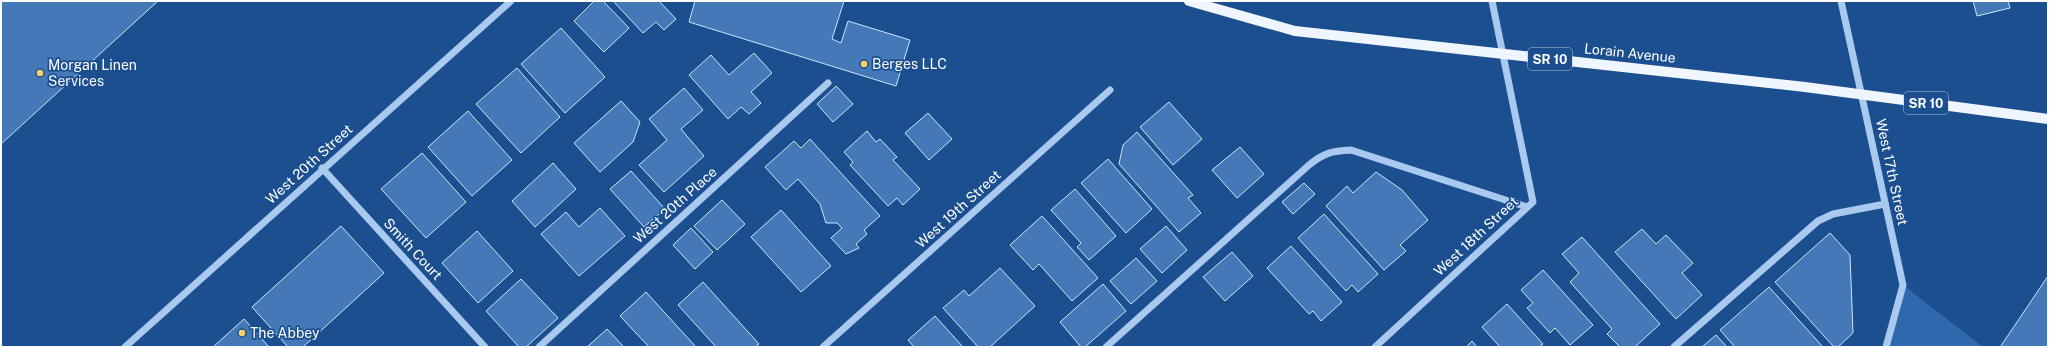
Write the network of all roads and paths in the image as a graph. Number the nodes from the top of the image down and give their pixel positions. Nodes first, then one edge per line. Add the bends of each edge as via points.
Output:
1 (511, 1) edge
2 (1189, 1) edge
3 (1492, 1) edge
4 (1841, 1) edge
5 (828, 83) dead end
6 (1110, 90) dead end
7 (2048, 118) edge
8 (322, 168) junction
9 (1885, 204) junction
10 (1527, 207) junction
11 (125, 347) edge
12 (485, 347) edge
13 (539, 347) edge
14 (823, 347) edge
15 (1106, 347) edge
16 (1375, 347) edge
17 (1674, 347) edge
18 (1886, 347) edge

1 - 8 street, West 20th Street
2 - 7 main road, Lorain Avenue / SR 10, bridge via 1295,31 1805,87
3 - 10 street, West 18th Street via 1533,202
4 - 9 street, West 17th Street
5 - 13 street, West 20th Place
6 - 14 street, West 19th Street
8 - 11 street, West 20th Street
8 - 12 street, Smith Court
9 - 17 street via 1833,214 1818,220
9 - 18 street, West 17th Street via 1903,285
10 - 15 street via 1351,150 1333,151 1309,165
10 - 16 street, West 18th Street

